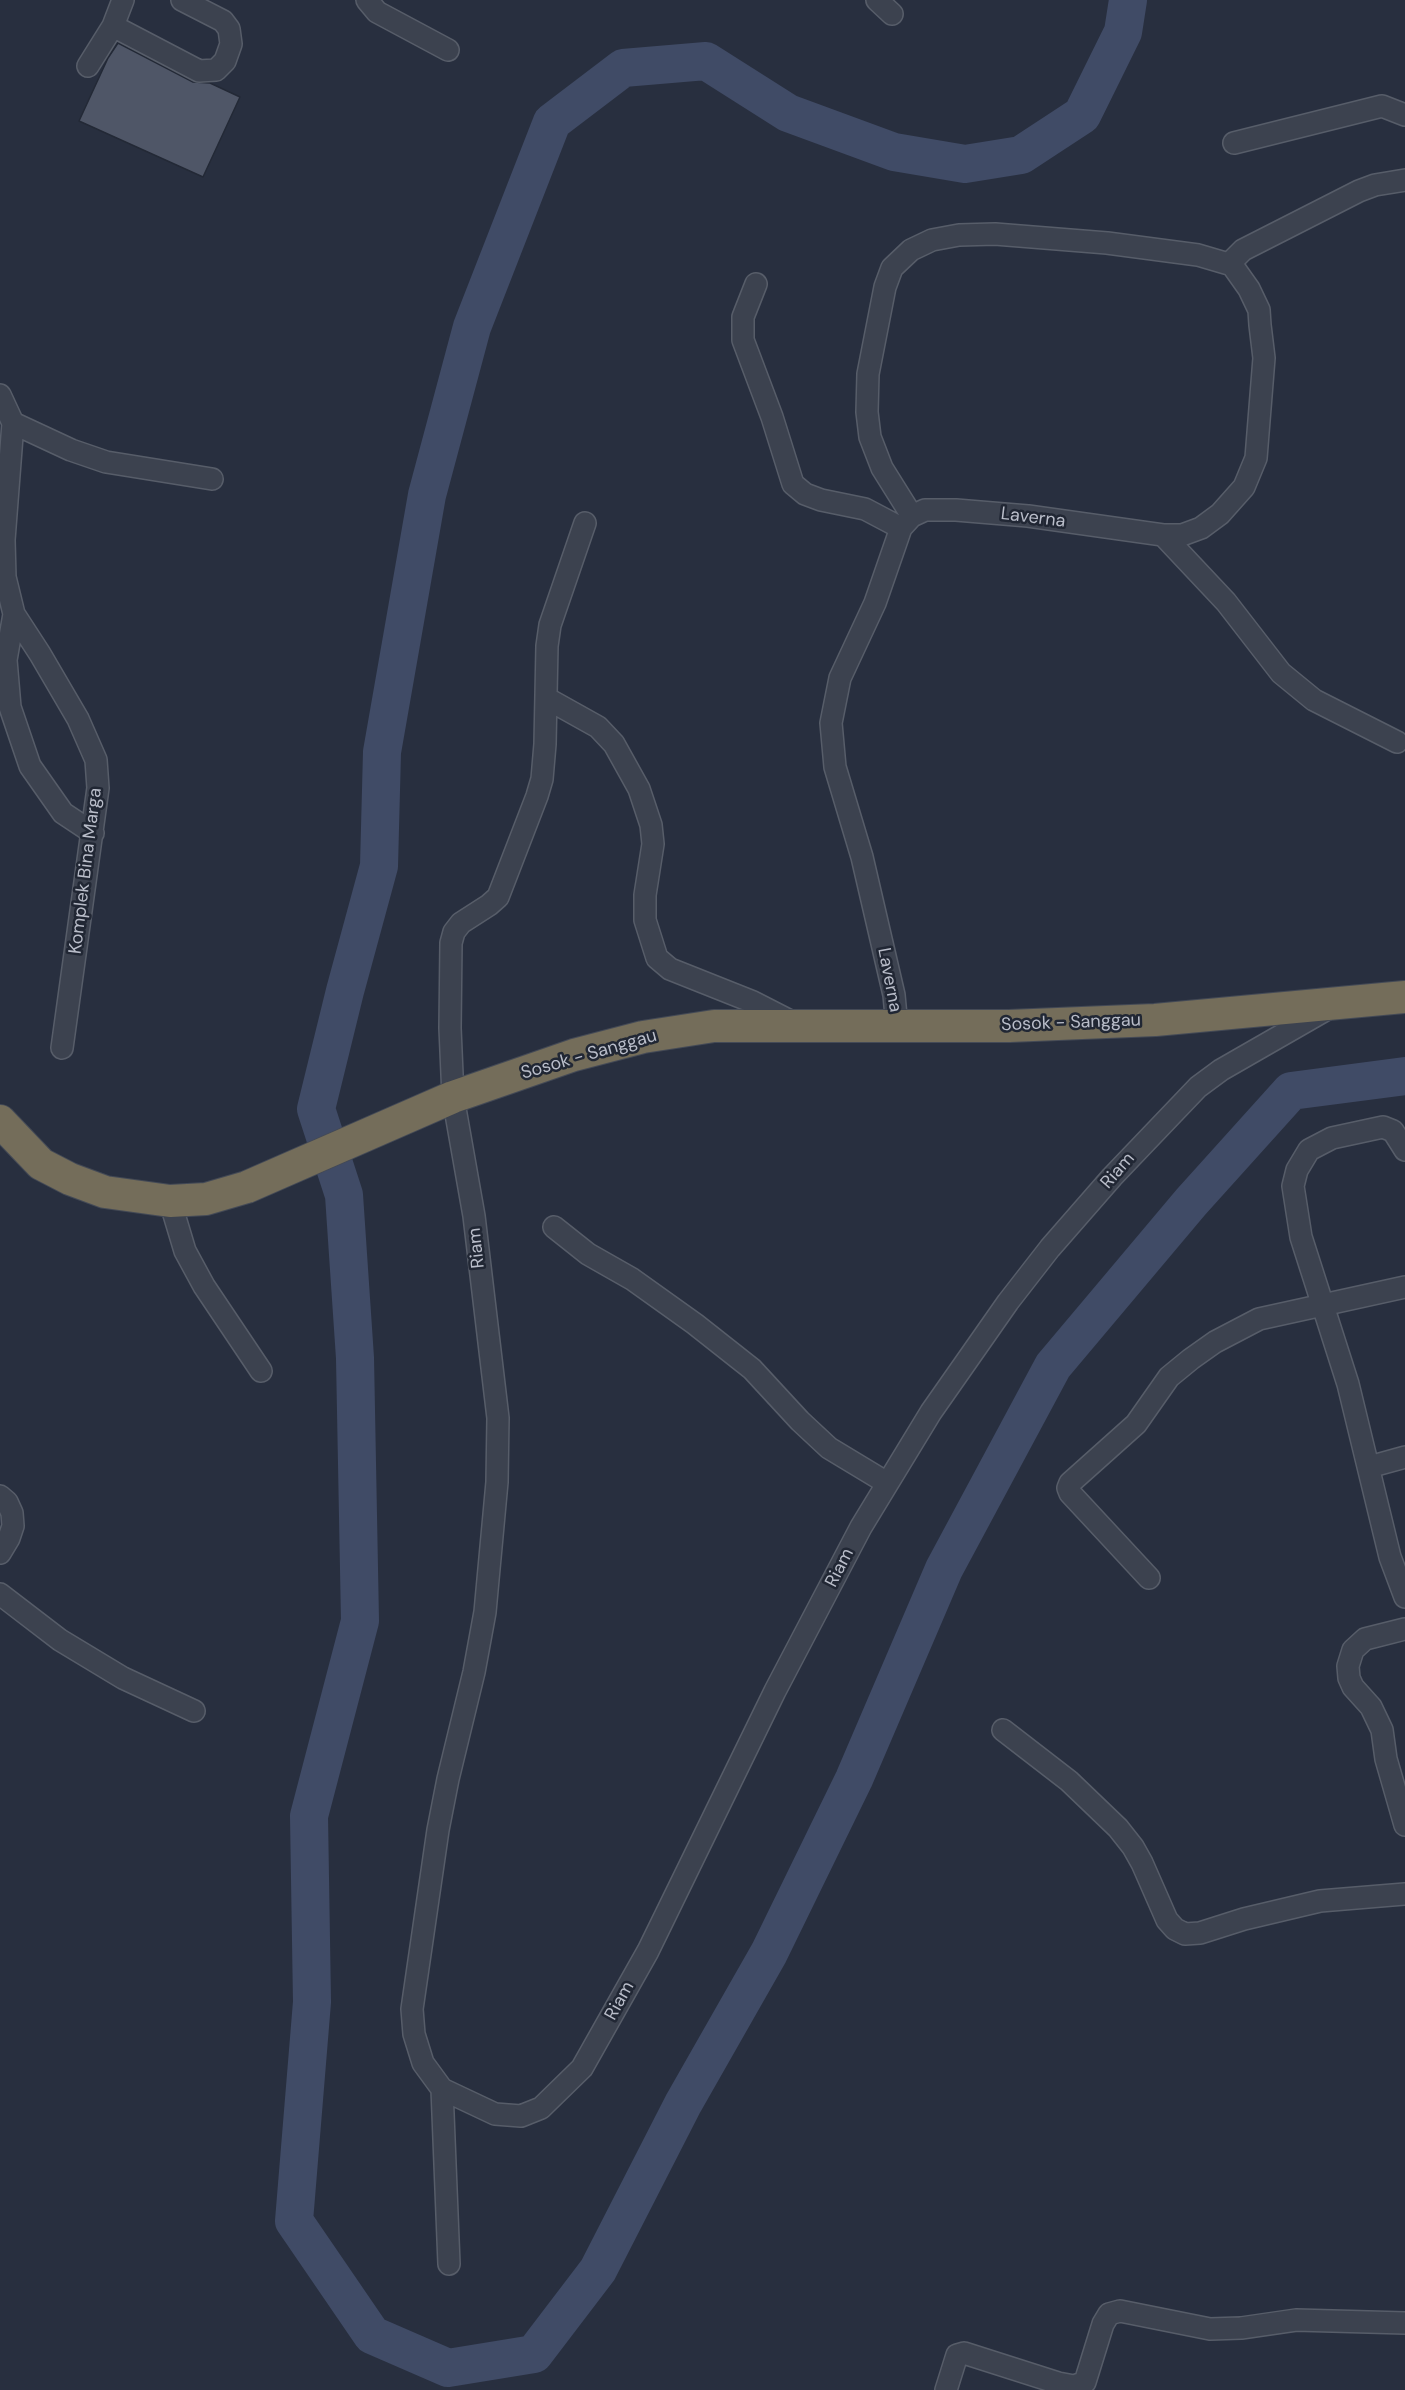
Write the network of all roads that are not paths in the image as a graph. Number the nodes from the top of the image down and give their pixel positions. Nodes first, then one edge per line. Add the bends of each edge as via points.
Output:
1 (123, 0) edge
2 (182, 0) edge
3 (368, 0) edge
4 (113, 26) junction
5 (448, 50) dead end
6 (88, 66) dead end
7 (1405, 116) edge
8 (1234, 143) dead end
9 (1405, 180) edge
10 (1232, 265) junction
11 (756, 284) dead end
12 (0, 395) edge
13 (14, 423) junction
14 (212, 479) dead end
15 (907, 522) junction
16 (585, 523) dead end
17 (1163, 535) junction
18 (14, 614) junction
19 (546, 698) junction
20 (1397, 742) dead end
21 (93, 833) junction
22 (1405, 996) edge
23 (1338, 1003) junction
24 (798, 1025) junction
25 (897, 1027) junction
26 (62, 1048) dead end
27 (453, 1097) junction
28 (3, 1132) edge
29 (1405, 1150) edge
30 (170, 1201) junction
31 (554, 1227) dead end
32 (1405, 1287) edge
33 (1323, 1307) junction
34 (261, 1371) dead end
35 (1405, 1457) edge
36 (1369, 1467) junction
37 (887, 1483) junction
38 (0, 1496) edge
39 (0, 1552) edge
40 (1149, 1578) dead end
41 (0, 1594) edge
42 (1405, 1597) edge
43 (1405, 1629) edge
44 (195, 1711) dead end
45 (1003, 1730) dead end
46 (1405, 1825) edge
47 (1405, 1894) edge
48 (442, 2089) junction
49 (449, 2264) dead end
50 (1405, 2323) edge
51 (946, 2390) edge

1 - 4 street
2 - 4 street via 223,21 229,29 231,44 225,61 216,70 199,71
3 - 5 street via 377,12
4 - 6 street
7 - 8 street via 1382,106
9 - 10 street via 1375,185 1314,214 1243,250
10 - 15 street via 1198,255 1107,243 995,234 932,240 911,250 892,268 885,286 868,374 867,412 870,437
10 - 17 street, Laverna via 1250,289 1259,310 1264,358 1256,458 1244,487 1220,514 1201,528 1182,535
11 - 15 street via 743,317 743,340 793,484 821,500
12 - 13 street
13 - 14 street via 106,462
13 - 18 street, Komplek Bina Marga via 4,540 5,578
15 - 17 street, Laverna via 925,510 956,510
15 - 25 street, Laverna via 840,678 831,723 835,767 862,857 894,995
16 - 19 street, Riam via 550,625
17 - 20 street via 1226,602 1281,673 1314,700
18 - 21 street, Komplek Bina Marga via 78,719 96,760 98,788
18 - 21 street via 6,660 10,707 30,766 63,813
19 - 24 street via 598,727 614,744 639,789 651,825 645,920 657,958 670,969 753,1002
19 - 27 street, Riam via 542,779 498,897 461,924 451,943
21 - 26 street, Komplek Bina Marga
22 - 23 highway, Sosok - Sanggau
23 - 25 highway, Sosok - Sanggau via 1155,1020
23 - 37 street, Riam via 1198,1087 1145,1140 1008,1302
24 - 25 highway, Sosok - Sanggau
24 - 27 highway, Sosok - Sanggau via 714,1026 643,1037 574,1055
27 - 30 highway, Sosok - Sanggau via 247,1187 206,1199
27 - 48 street, Riam via 473,1206 498,1418 497,1482 484,1612 438,1830 412,2009 414,2034 423,2063
28 - 30 highway, Sosok - Sanggau via 40,1164 70,1179 105,1192
29 - 33 street via 1393,1131 1368,1128 1332,1138 1309,1150 1297,1170 1293,1186 1302,1237
30 - 34 street via 185,1251
31 - 37 street via 695,1324 752,1369 829,1448
32 - 33 street
33 - 36 street
33 - 40 street via 1259,1319 1215,1342 1169,1377 1136,1424 1070,1483 1070,1493
35 - 36 street
36 - 42 street via 1390,1557
37 - 48 street, Riam via 775,1691 648,1951 582,2068 542,2108 521,2116 495,2114
38 - 39 street via 8,1502 13,1526
41 - 44 street via 60,1640 114,1673
43 - 46 street via 1365,1639 1353,1650 1348,1665 1353,1687 1371,1707 1382,1730 1386,1760
45 - 47 street via 1069,1781 1118,1828 1142,1863 1167,1920 1185,1934 1320,1901
48 - 49 street
50 - 51 street via 1296,2320 1210,2329 1120,2311 1109,2314 1102,2324 1085,2382 1058,2383 964,2353 957,2355

